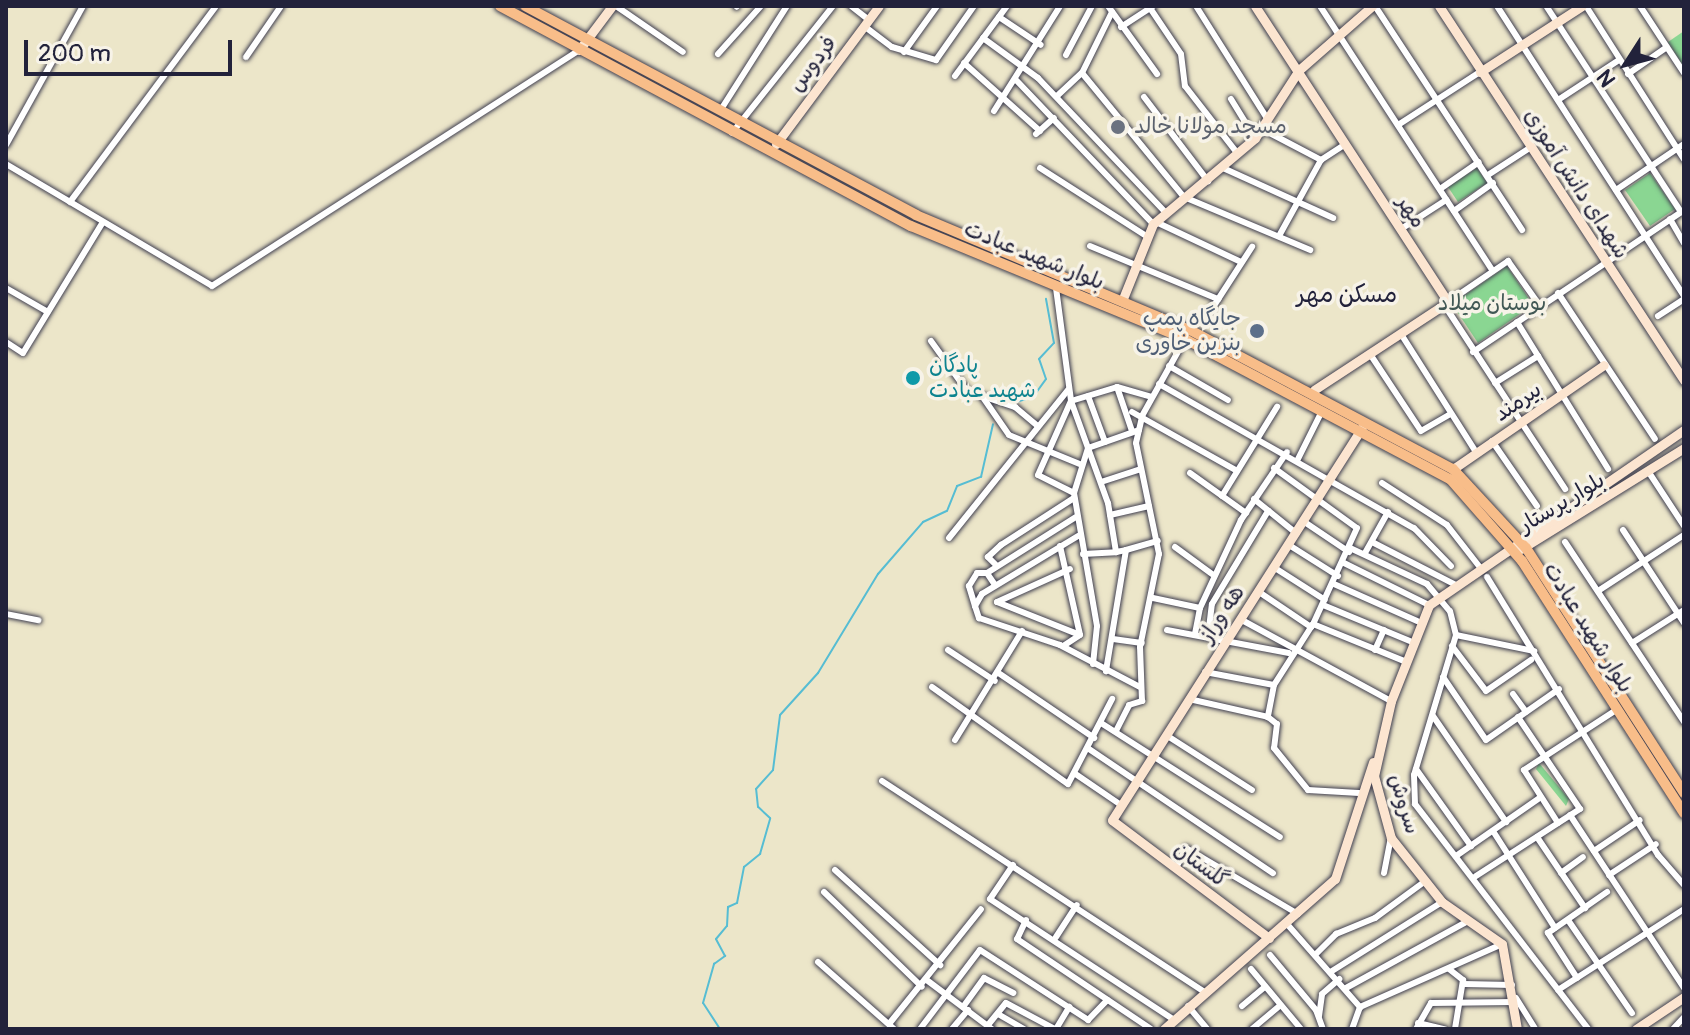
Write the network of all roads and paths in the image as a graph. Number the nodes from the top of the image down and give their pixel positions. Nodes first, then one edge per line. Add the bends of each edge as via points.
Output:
1 (83, 6) edge
2 (216, 6) edge
3 (281, 6) edge
4 (500, 6) edge
5 (525, 6) edge
6 (614, 6) edge
7 (787, 6) edge
8 (833, 6) edge
9 (851, 6) edge
10 (879, 6) edge
11 (937, 6) edge
12 (974, 6) edge
13 (1007, 6) edge
14 (1060, 6) edge
15 (1092, 6) edge
16 (1196, 6) edge
17 (1255, 6) edge
18 (1320, 6) edge
19 (1373, 6) edge
20 (1439, 6) edge
21 (1497, 6) edge
22 (1546, 6) edge
23 (1584, 6) edge
24 (1640, 6) edge
25 (760, 7) edge
26 (1152, 7) edge
27 (1110, 9) edge
28 (999, 17) junction
29 (1557, 22) junction
30 (866, 23) junction
31 (1121, 27) junction
32 (1341, 37) junction
33 (983, 38) junction
34 (582, 45) junction
35 (1041, 45) junction
36 (1521, 46) junction
37 (1667, 47) junction
38 (683, 52) dead end
39 (904, 52) junction
40 (718, 54) dead end
41 (1066, 55) dead end
42 (246, 57) dead end
43 (1619, 60) junction
44 (964, 63) junction
45 (1027, 69) junction
46 (1299, 70) junction
47 (1480, 72) junction
48 (1082, 73) junction
49 (1684, 73) edge
50 (1157, 74) dead end
51 (1628, 74) junction
52 (955, 76) dead end
53 (1593, 77) junction
54 (1017, 81) junction
55 (1006, 95) junction
56 (1057, 96) junction
57 (1144, 97) dead end
58 (1231, 99) dead end
59 (1440, 99) junction
60 (1558, 100) junction
61 (994, 111) dead end
62 (719, 114) junction
63 (1054, 118) junction
64 (1268, 120) junction
65 (1084, 125) junction
66 (1398, 125) junction
67 (735, 129) junction
68 (1258, 134) junction
69 (1072, 136) junction
70 (776, 143) junction
71 (6, 145) edge
72 (1344, 145) junction
73 (1681, 146) edge
74 (1531, 147) junction
75 (770, 154) junction
76 (1238, 154) junction
77 (1684, 159) edge
78 (1321, 160) junction
79 (1479, 162) junction
80 (6, 164) edge
81 (1652, 166) junction
82 (1040, 168) dead end
83 (1223, 168) junction
84 (1488, 175) junction
85 (1208, 181) junction
86 (1493, 183) junction
87 (1440, 189) junction
88 (1616, 190) junction
89 (1184, 197) junction
90 (1446, 200) junction
91 (1299, 201) junction
92 (70, 202) junction
93 (1454, 211) junction
94 (1165, 212) junction
95 (916, 215) junction
96 (1333, 218) dead end
97 (1670, 219) junction
98 (103, 222) junction
99 (1154, 223) junction
100 (911, 226) junction
101 (1401, 229) junction
102 (1522, 230) dead end
103 (1279, 236) junction
104 (1645, 236) junction
105 (1148, 237) junction
106 (1684, 243) edge
107 (1090, 246) dead end
108 (1252, 247) dead end
109 (1310, 250) dead end
110 (1241, 262) junction
111 (1605, 262) junction
112 (1136, 265) junction
113 (1493, 271) junction
114 (6, 288) edge
115 (1056, 288) junction
116 (1558, 293) junction
117 (1684, 298) edge
118 (1218, 299) junction
119 (1122, 301) junction
120 (1446, 304) junction
121 (1540, 306) junction
122 (48, 312) junction
123 (1658, 316) dead end
124 (1206, 318) dead end
125 (1517, 322) junction
126 (1401, 334) junction
127 (1185, 339) junction
128 (931, 341) dead end
129 (6, 342) edge
130 (1473, 352) junction
131 (1370, 354) junction
132 (1538, 356) junction
133 (1604, 365) junction
134 (1169, 366) junction
135 (1684, 381) edge
136 (1495, 383) junction
137 (1159, 384) junction
138 (1117, 387) junction
139 (1068, 390) junction
140 (1314, 390) junction
141 (1561, 394) junction
142 (982, 396) junction
143 (1088, 396) junction
144 (1151, 397) junction
145 (1228, 400) dead end
146 (1071, 401) junction
147 (1277, 407) dead end
148 (1324, 408) junction
149 (1132, 412) dead end
150 (1450, 414) junction
151 (1142, 416) junction
152 (1521, 422) junction
153 (1038, 426) junction
154 (1362, 428) junction
155 (1684, 430) edge
156 (1135, 431) junction
157 (1259, 436) junction
158 (1655, 439) dead end
159 (1492, 441) junction
160 (1024, 442) junction
161 (1105, 442) junction
162 (1088, 448) junction
163 (1684, 448) edge
164 (1046, 451) junction
165 (1287, 452) junction
166 (1476, 452) junction
167 (1298, 459) junction
168 (1082, 465) junction
169 (1274, 468) junction
170 (1453, 469) junction
171 (1608, 469) dead end
172 (1139, 470) junction
173 (1237, 471) junction
174 (1648, 471) junction
175 (1190, 473) dead end
176 (1330, 481) junction
177 (1101, 482) junction
178 (1382, 483) dead end
179 (1565, 489) dead end
180 (1074, 496) junction
181 (1222, 496) junction
182 (1254, 499) junction
183 (1319, 500) junction
184 (1149, 506) junction
185 (1537, 506) dead end
186 (1268, 511) junction
187 (1388, 512) junction
188 (1246, 513) junction
189 (1110, 515) junction
190 (1076, 517) junction
191 (1306, 523) junction
192 (1684, 526) edge
193 (1623, 530) dead end
194 (1019, 532) junction
195 (1297, 534) junction
196 (1684, 535) edge
197 (1078, 536) junction
198 (949, 538) dead end
199 (1519, 538) junction
200 (1158, 541) junction
201 (1372, 542) junction
202 (1565, 542) dead end
203 (1289, 545) junction
204 (1030, 546) junction
205 (1060, 546) junction
206 (1175, 547) dead end
207 (1526, 548) junction
208 (1513, 549) junction
209 (1126, 550) junction
210 (1350, 550) junction
211 (1116, 552) junction
212 (1365, 553) junction
213 (1083, 554) junction
214 (1004, 561) junction
215 (1644, 562) junction
216 (1344, 563) junction
217 (997, 566) junction
218 (1451, 566) dead end
219 (1275, 568) junction
220 (1070, 569) junction
221 (987, 573) junction
222 (1212, 574) junction
223 (1484, 574) junction
224 (1011, 576) junction
225 (1338, 576) junction
226 (1334, 584) junction
227 (995, 585) junction
228 (1456, 585) junction
229 (1598, 591) junction
230 (1259, 592) junction
231 (1017, 593) junction
232 (1440, 596) junction
233 (1153, 598) junction
234 (1324, 602) junction
235 (1429, 605) junction
236 (975, 606) junction
237 (1200, 608) junction
238 (1681, 612) edge
239 (6, 614) edge
240 (1240, 619) junction
241 (38, 620) dead end
242 (1417, 621) junction
243 (1684, 623) edge
244 (1312, 625) junction
245 (1167, 630) dead end
246 (1384, 630) junction
247 (1022, 631) junction
248 (1195, 634) junction
249 (1080, 635) junction
250 (1456, 635) junction
251 (1208, 636) junction
252 (1113, 639) junction
253 (1227, 639) junction
254 (1410, 641) junction
255 (1142, 643) junction
256 (1632, 643) junction
257 (1452, 646) junction
258 (1063, 647) junction
259 (948, 650) dead end
260 (1375, 650) junction
261 (1534, 652) junction
262 (1297, 655) junction
263 (1531, 660) dead end
264 (1404, 661) junction
265 (1093, 664) junction
266 (1106, 671) junction
267 (1205, 672) junction
268 (1000, 674) junction
269 (1442, 677) junction
270 (995, 681) junction
271 (1274, 685) junction
272 (932, 687) dead end
273 (1140, 687) junction
274 (1559, 689) junction
275 (1513, 694) dead end
276 (1112, 699) dead end
277 (1189, 699) junction
278 (1391, 701) junction
279 (1616, 710) junction
280 (1526, 712) junction
281 (971, 715) junction
282 (1433, 716) junction
283 (1268, 717) junction
284 (1518, 717) junction
285 (1684, 722) edge
286 (1101, 723) junction
287 (1116, 731) junction
288 (1582, 732) junction
289 (1166, 735) junction
290 (1094, 738) junction
291 (955, 740) dead end
292 (1089, 749) junction
293 (1545, 756) junction
294 (1152, 757) junction
295 (1375, 760) junction
296 (1416, 769) junction
297 (1077, 775) junction
298 (1137, 780) junction
299 (882, 781) dead end
300 (1252, 790) dead end
301 (1359, 793) junction
302 (1684, 793) edge
303 (1541, 797) junction
304 (1121, 805) junction
305 (1684, 813) edge
306 (1570, 815) junction
307 (1112, 820) joint
308 (1640, 820) junction
309 (1506, 822) junction
310 (1558, 823) junction
311 (1493, 831) junction
312 (1280, 837) dead end
313 (1537, 837) junction
314 (1391, 838) junction
315 (1656, 844) junction
316 (1471, 846) junction
317 (1594, 851) junction
318 (1456, 856) junction
319 (1509, 856) junction
320 (1583, 857) dead end
321 (1013, 865) junction
322 (1176, 868) junction
323 (835, 870) dead end
324 (1273, 873) dead end
325 (1384, 873) dead end
326 (1561, 873) junction
327 (1609, 875) junction
328 (1476, 876) junction
329 (1424, 882) junction
330 (1684, 885) edge
331 (824, 892) dead end
332 (1607, 892) dead end
333 (1442, 902) junction
334 (1077, 905) junction
335 (1585, 908) junction
336 (981, 909) dead end
337 (1684, 909) edge
338 (1299, 914) junction
339 (1026, 920) junction
340 (1568, 920) junction
341 (1468, 921) junction
342 (1287, 924) junction
343 (1555, 928) junction
344 (1647, 932) junction
345 (1056, 937) junction
346 (1269, 938) junction
347 (1502, 944) junction
348 (1270, 955) dead end
349 (1315, 955) junction
350 (818, 962) dead end
351 (1598, 963) junction
352 (940, 965) junction
353 (1251, 969) dead end
354 (1449, 969) junction
355 (1332, 971) junction
356 (1577, 978) junction
357 (1339, 979) junction
358 (925, 984) junction
359 (1464, 984) junction
360 (1265, 987) junction
361 (1346, 988) junction
362 (1684, 988) edge
363 (1558, 990) junction
364 (1204, 992) junction
365 (1013, 993) dead end
366 (1514, 994) junction
367 (948, 995) junction
368 (1684, 997) edge
369 (1465, 998) junction
370 (1107, 1000) junction
371 (1188, 1006) junction
372 (1242, 1006) dead end
373 (1279, 1006) junction
374 (1069, 1007) junction
375 (1360, 1007) junction
376 (966, 1008) junction
377 (1632, 1013) dead end
378 (998, 1014) junction
379 (1684, 1017) edge
380 (1319, 1019) junction
381 (1168, 1026) edge
382 (1417, 1026) edge
383 (891, 1027) edge
384 (990, 1027) edge
385 (1297, 1028) edge
386 (920, 1029) edge
387 (952, 1029) edge
388 (1024, 1029) edge
389 (1056, 1029) edge
390 (1151, 1029) edge
391 (1207, 1029) edge
392 (1252, 1029) edge
393 (1323, 1029) edge
394 (1352, 1029) edge
395 (1445, 1029) edge
396 (1455, 1029) edge
397 (1517, 1029) edge
398 (1535, 1029) edge
399 (1588, 1029) edge
400 (1636, 1029) edge
401 (1673, 1029) edge

1 - 71 street
2 - 92 street
3 - 42 street
4 - 34 main road, بلوار شهید عبادت
5 - 34 main road, بلوار شهید عبادت
6 - 34 street
6 - 38 street
7 - 62 street
8 - 67 street
9 - 30 street
10 - 30 street, فردوس
11 - 39 street
12 - 39 street via 936,60
13 - 28 street
14 - 35 street
15 - 41 street
16 - 64 street
17 - 46 street, مهر
18 - 32 street
19 - 32 street
19 - 59 street
20 - 47 street, شهدای دانش آموزی
21 - 36 street
22 - 29 street
23 - 29 street
23 - 43 street
24 - 37 street
25 - 40 street
26 - 31 street
26 - 76 street via 1181,54 1185,86
27 - 31 street
27 - 48 street
28 - 33 street
28 - 35 street
29 - 36 street
29 - 53 street
30 - 39 street
30 - 70 street, فردوس
31 - 50 street
32 - 46 street
32 - 66 street
33 - 44 street
33 - 45 street
34 - 62 main road, بلوار شهید عبادت
34 - 67 main road, بلوار شهید عبادت
34 - 98 street via 212,286
35 - 45 street
36 - 47 street
36 - 60 street
37 - 49 street
37 - 51 street
43 - 51 street
43 - 53 street
44 - 52 street
44 - 55 street
45 - 54 street
45 - 56 street
46 - 64 street
46 - 72 street, مهر
47 - 59 street
47 - 74 street, شهدای دانش آموزی
48 - 56 street
48 - 89 street
51 - 73 street
53 - 60 street
53 - 81 street
54 - 55 street
54 - 63 street
55 - 61 street
55 - 63 street via 1038,132
56 - 65 street
57 - 85 street
58 - 68 street
59 - 66 street
59 - 79 street
60 - 88 street
62 - 67 main road, بلوار شهید عبادت
63 - 69 street
64 - 68 street
65 - 69 street
65 - 94 street
66 - 87 street
67 - 70 main road, بلوار شهید عبادت
67 - 75 main road, بلوار شهید عبادت
68 - 76 street
68 - 78 street
69 - 99 street
70 - 75 street, فردوس
70 - 95 main road, بلوار شهید عبادت
72 - 78 street
72 - 101 street, مهر
73 - 77 street
73 - 81 street
74 - 84 street
74 - 111 street, شهدای دانش آموزی
75 - 100 main road, بلوار شهید عبادت
76 - 83 street
78 - 91 street
79 - 84 street
79 - 87 street
80 - 92 street
81 - 88 street
81 - 97 street via 1681,212
82 - 105 street
83 - 85 street
83 - 91 street
84 - 86 street
85 - 89 street
86 - 93 street
86 - 102 street
87 - 90 street
88 - 104 street
89 - 94 street
89 - 103 street
90 - 93 street
90 - 101 street
91 - 96 street
91 - 103 street
92 - 98 street
93 - 113 street
94 - 99 street
95 - 100 main road
95 - 119 main road, بلوار شهید عبادت
97 - 104 street
97 - 106 street
98 - 122 street
99 - 105 street
99 - 110 street
100 - 115 main road, بلوار شهید عبادت
101 - 120 street, مهر
103 - 109 street
104 - 111 street
104 - 117 street
105 - 112 street
107 - 112 street
108 - 110 street
110 - 118 street
111 - 116 street
111 - 135 street, شهدای دانش آموزی
112 - 118 street
112 - 119 street
113 - 120 street
113 - 121 street via 1508,261
114 - 122 street
115 - 127 main road, بلوار شهید عبادت
115 - 139 street
116 - 121 street
116 - 133 street
117 - 123 street
118 - 124 street
119 - 140 main road, بلوار شهید عبادت
120 - 126 street
120 - 130 street
121 - 125 street
122 - 129 street via 23,353
125 - 130 street
125 - 132 street
126 - 131 street
126 - 150 street
127 - 134 street
127 - 148 main road, بلوار شهید عبادت
128 - 142 street via 967,391
130 - 136 street
131 - 140 street
131 - 150 street via 1421,431
132 - 136 street
132 - 141 street
133 - 141 street, بیرمند
133 - 158 street
134 - 137 street
134 - 145 street
136 - 152 street
137 - 144 street
137 - 157 street
138 - 143 street
138 - 144 street
138 - 156 street
139 - 146 street
139 - 153 street
140 - 170 main road, بلوار شهید عبادت
141 - 152 street, بیرمند
141 - 171 street
142 - 153 street via 1015,407
142 - 160 street via 991,417
143 - 146 street
143 - 161 street
144 - 151 street
146 - 162 street
146 - 164 street
147 - 157 street
148 - 154 main road, بلوار شهید عبادت
148 - 167 street
149 - 151 street
150 - 166 street
151 - 156 street
151 - 173 street
152 - 159 street, بیرمند
152 - 179 street
153 - 160 street
154 - 176 street, هه وراز
154 - 208 main road, بلوار شهید عبادت via 1451,480
155 - 199 street, بلوار پرستار
156 - 161 street
156 - 172 street
157 - 165 street
157 - 173 street
159 - 166 street, بیرمند
159 - 185 street
160 - 164 street
160 - 198 street
161 - 162 street
162 - 168 street
162 - 177 street
163 - 174 street, بلوار پرستار
164 - 168 street
164 - 180 street via 1038,475
165 - 167 street
165 - 169 street
166 - 170 street, بیرمند
167 - 176 street
168 - 180 street
169 - 182 street
169 - 183 street
170 - 199 main road, بلوار شهید عبادت
172 - 177 street
172 - 184 street
173 - 181 street
174 - 192 street
174 - 207 street, بلوار پرستار
175 - 181 street
176 - 183 street, هه وراز
176 - 187 street
177 - 189 street
178 - 223 street via 1447,525
180 - 190 street
180 - 194 street
181 - 188 street
182 - 186 street
182 - 188 street
183 - 191 street, هه وراز
183 - 210 street via 1357,528
184 - 189 street
184 - 200 street
186 - 195 street
186 - 251 street via 1212,604
187 - 201 street
187 - 218 street
188 - 222 street
189 - 211 street
190 - 197 street
190 - 204 street
191 - 195 street, هه وراز
191 - 210 street
193 - 215 street
194 - 204 street
194 - 217 street via 988,557
195 - 203 street, هه وراز
196 - 215 street
197 - 205 street
197 - 213 street
199 - 207 main road, بلوار شهید عبادت
199 - 208 street, بلوار پرستار
200 - 209 street
200 - 233 street
201 - 212 street
201 - 228 street
202 - 229 street
203 - 219 street, هه وراز
203 - 225 street
204 - 214 street
205 - 220 street
205 - 224 street
206 - 222 street
207 - 208 street, بلوار پرستار
207 - 302 main road, بلوار شهید عبادت
208 - 223 street, سروش
208 - 279 main road, بلوار شهید عبادت
209 - 211 street
209 - 252 street
210 - 212 street
210 - 216 street
211 - 213 street
212 - 232 street
213 - 265 street via 1097,626
214 - 217 street
214 - 224 street
215 - 229 street
215 - 238 street
216 - 225 street
216 - 235 street
217 - 221 street
219 - 230 street, هه وراز
219 - 234 street
220 - 231 street
220 - 249 street
221 - 227 street
221 - 236 street via 977,573 969,586
222 - 237 street
223 - 228 street, سروش
223 - 261 street
224 - 227 street
224 - 231 street
225 - 226 street
226 - 234 street
226 - 242 street
227 - 236 street
228 - 232 street, سروش
229 - 256 street
230 - 240 street, هه وراز
230 - 244 street
231 - 249 street via 997,602
232 - 235 street, سروش
232 - 250 street
233 - 237 street
233 - 255 street
234 - 244 street
234 - 246 street
235 - 242 street, سروش
236 - 247 street via 979,618
237 - 248 street
238 - 243 street
238 - 256 street
239 - 241 street
240 - 253 street, هه وراز
240 - 262 street
242 - 254 street, سروش
244 - 260 street
244 - 262 street
245 - 248 street
246 - 254 street
246 - 260 street
247 - 258 street
247 - 268 street
248 - 251 street
249 - 258 street
250 - 257 street
250 - 261 street
251 - 253 street
252 - 255 street
252 - 266 street
253 - 262 street
253 - 267 street, هه وراز
254 - 264 street, سروش
255 - 273 street
256 - 285 street
257 - 263 street via 1486,691
257 - 269 street
258 - 265 street
259 - 270 street
260 - 264 street
261 - 274 street
262 - 271 street
262 - 278 street
264 - 278 street, سروش
265 - 266 street
266 - 273 street
267 - 271 street
267 - 277 street, هه وراز
268 - 270 street
268 - 290 street
269 - 282 street
269 - 284 street via 1486,740
270 - 281 street
271 - 283 street
272 - 281 street
273 - 287 street via 1142,701 1129,705
274 - 280 street
274 - 288 street
275 - 280 street
276 - 286 street
277 - 283 street
277 - 289 street, هه وراز
278 - 295 street, سروش
279 - 288 street
279 - 305 main road, بلوار شهید عبادت
280 - 284 street
281 - 291 street
281 - 297 street via 1068,784
282 - 296 street
282 - 309 street
283 - 301 street via 1277,724 1280,762 1308,790
284 - 293 street
286 - 287 street
286 - 290 street
287 - 294 street
288 - 293 street
288 - 308 street
289 - 294 street, هه وراز
289 - 300 street
290 - 292 street
292 - 297 street
292 - 298 street
293 - 303 street via 1524,770
293 - 306 street via 1580,809
294 - 298 street, هه وراز
294 - 312 street
295 - 301 street
295 - 314 street, سروش
296 - 316 street
296 - 318 street via 1422,822
297 - 304 street
298 - 304 street, هه وراز
298 - 324 street
299 - 321 street
301 - 338 street via 1344,865
303 - 309 street
303 - 310 street
304 - 307 street, هه وراز
306 - 310 street
306 - 317 street
307 - 322 street, گلستان
308 - 315 street
308 - 317 street
309 - 311 street
310 - 313 street
311 - 316 street
311 - 319 street
313 - 319 street
313 - 326 street
314 - 325 street
314 - 329 street, سروش
315 - 327 street
315 - 330 street
316 - 318 street
317 - 327 street
318 - 328 street
319 - 328 street
319 - 343 street
320 - 326 street
321 - 334 street
321 - 339 street via 990,899
322 - 338 street via 1186,848
322 - 346 street, گلستان
323 - 352 street
326 - 335 street
327 - 344 street
328 - 363 street
329 - 333 street, سروش
329 - 349 street via 1375,918 1336,934
331 - 358 street
332 - 335 street
333 - 341 street, سروش
333 - 355 street
334 - 345 street
334 - 364 street
335 - 340 street
336 - 352 street
337 - 344 street
338 - 342 street
339 - 345 street
339 - 370 street via 1017,939
340 - 343 street
340 - 351 street
341 - 347 street, سروش
341 - 361 street
342 - 346 street
342 - 349 street
343 - 356 street via 1548,933
344 - 351 street
344 - 362 street
345 - 381 street
346 - 364 street
347 - 354 street
347 - 366 street
348 - 380 street
349 - 355 street
350 - 383 street
351 - 356 street
351 - 377 street
352 - 358 street
353 - 360 street
354 - 359 street
354 - 375 street
355 - 357 street
356 - 363 street
357 - 361 street
357 - 380 street via 1322,994
358 - 367 street
358 - 383 street
359 - 366 street
359 - 369 street
360 - 372 street
360 - 373 street
361 - 375 street
363 - 399 street
364 - 371 street
365 - 376 street via 984,978
366 - 369 street
366 - 397 street
366 - 398 street
367 - 374 street via 980,950
367 - 376 street
367 - 386 street
368 - 400 street
369 - 382 street via 1431,1003
369 - 396 street
370 - 374 street via 1093,1020
370 - 390 street
371 - 381 street
371 - 391 street
373 - 385 street
373 - 392 street
374 - 389 street
375 - 394 street
376 - 384 street
376 - 387 street
378 - 384 street
378 - 388 street
378 - 389 street via 1006,1003
379 - 401 street
380 - 393 street
382 - 395 street

